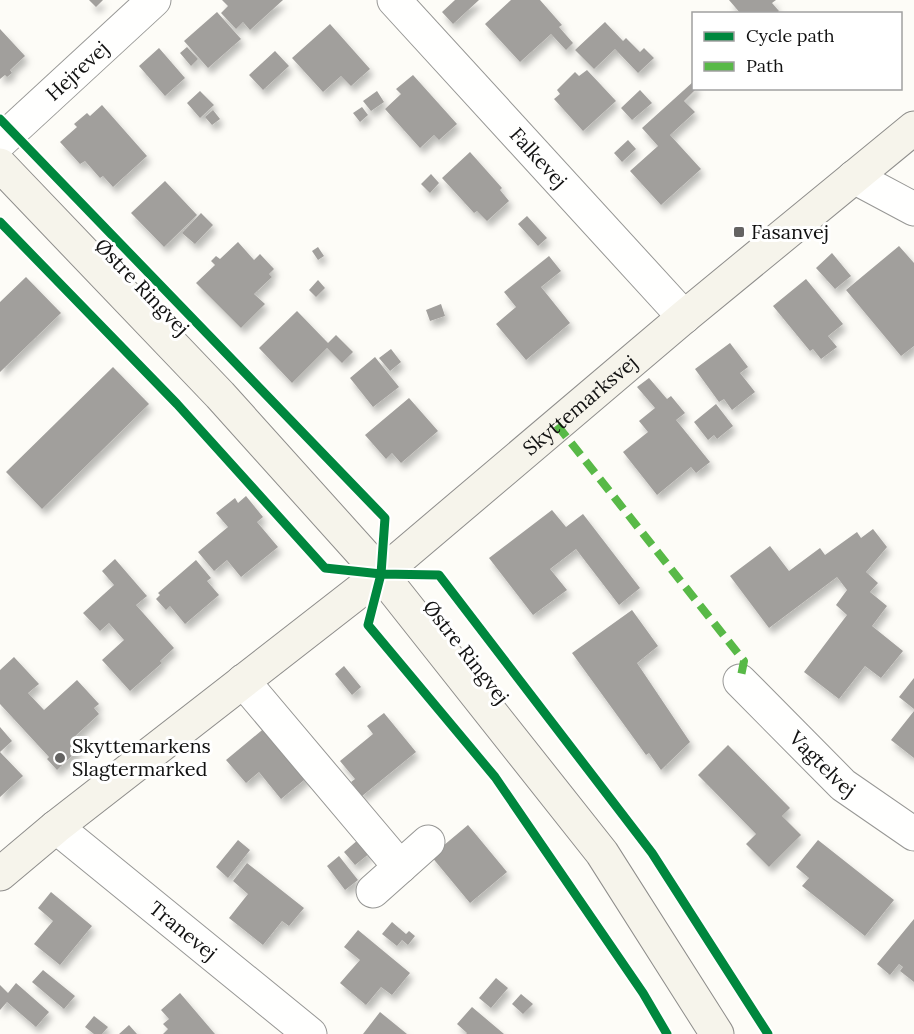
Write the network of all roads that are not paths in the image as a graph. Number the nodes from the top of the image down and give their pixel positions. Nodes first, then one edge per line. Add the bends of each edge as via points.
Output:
1 (154, 0) edge
2 (394, 0) edge
3 (914, 128) edge
4 (0, 142) edge
5 (0, 165) edge
6 (854, 177) junction
7 (914, 209) edge
8 (684, 317) junction
9 (381, 573) junction
10 (243, 681) junction
11 (740, 681) dead end
12 (56, 827) junction
13 (914, 834) edge
14 (428, 842) dead end
15 (400, 867) junction
16 (0, 874) edge
17 (373, 891) dead end
18 (310, 1034) edge
19 (717, 1034) edge

1 - 4 street, Hejrevej
2 - 8 street, Falkevej
3 - 6 street, Skyttemarksvej
5 - 9 street, Østre Ringvej via 220,395
6 - 7 street
6 - 8 street, Skyttemarksvej
8 - 9 street, Skyttemarksvej
9 - 10 street, Skyttemarksvej
9 - 19 street, Østre Ringvej via 602,853
10 - 12 street, Skyttemarksvej
10 - 15 street
11 - 13 street, Vagtelvej via 843,785
12 - 16 street, Skyttemarksvej
12 - 18 street, Tranevej
14 - 15 street
15 - 17 street

